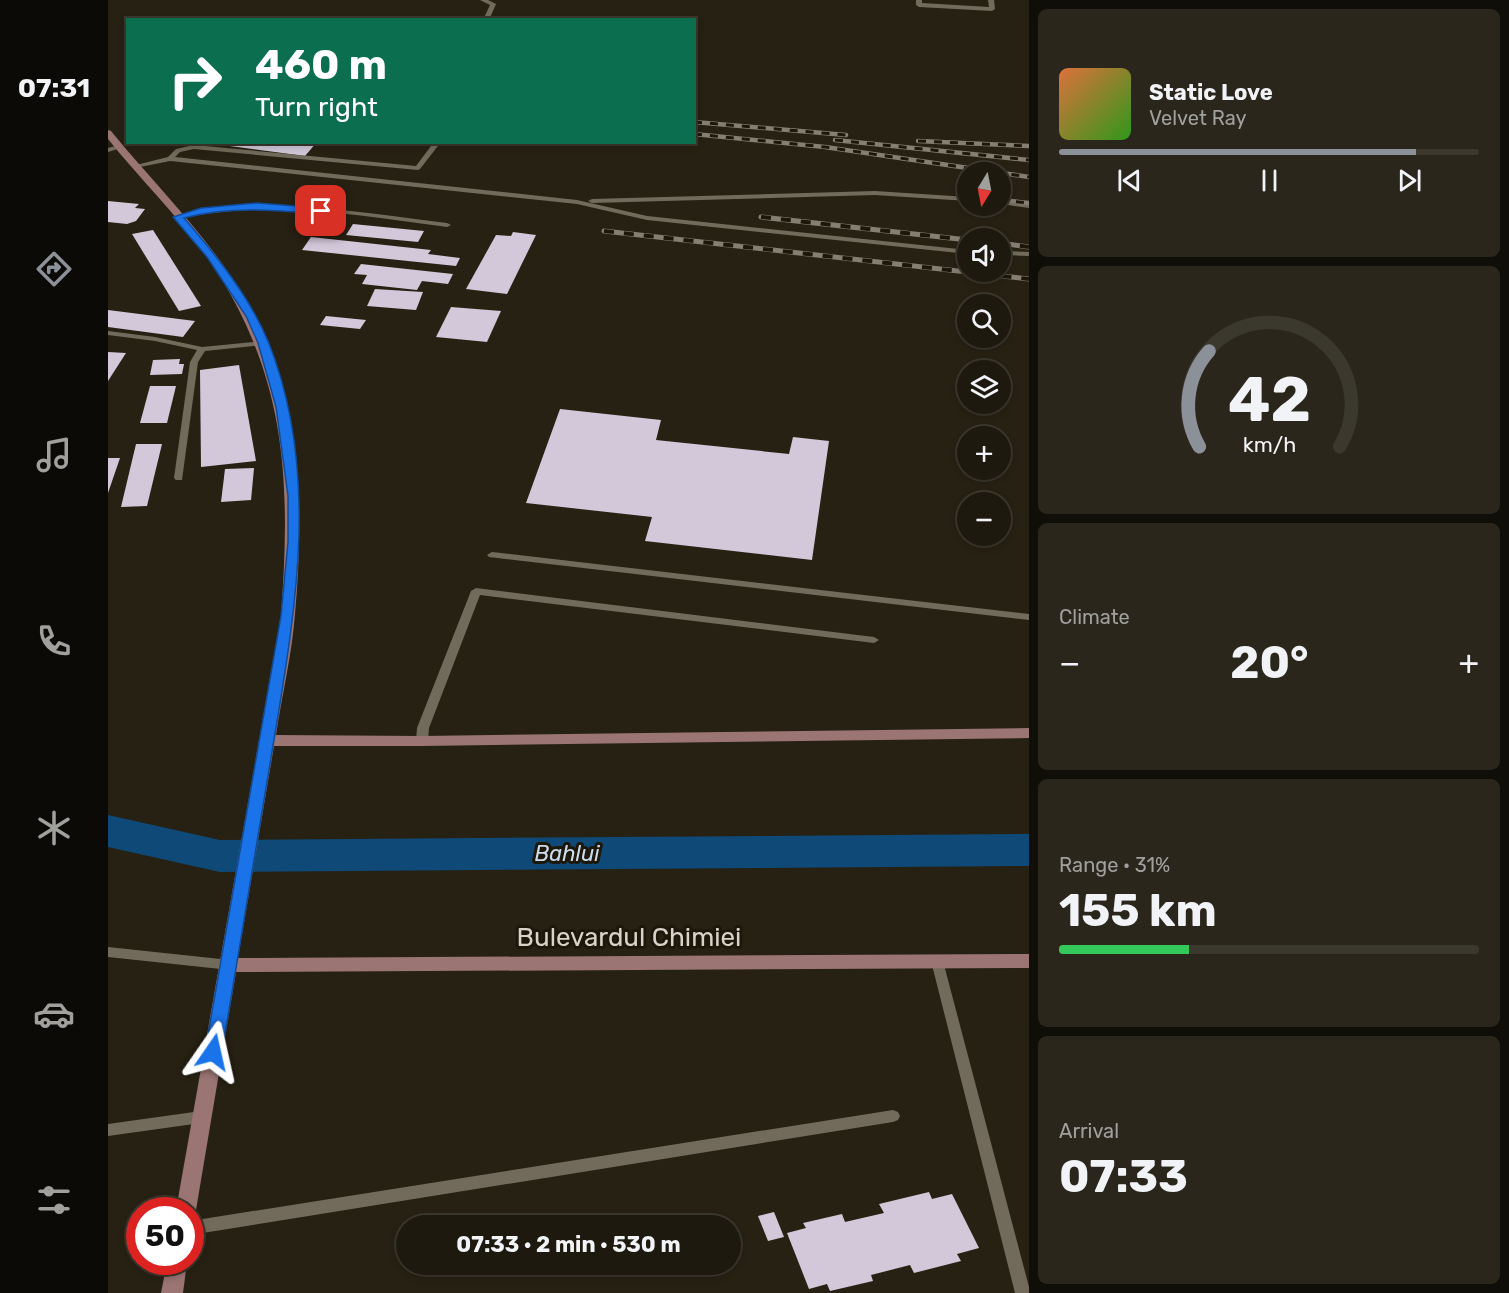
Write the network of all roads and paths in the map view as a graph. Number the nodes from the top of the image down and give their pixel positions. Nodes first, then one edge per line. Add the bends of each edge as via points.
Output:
1 (483, 0) edge
2 (919, 0) edge
3 (991, 0) edge
4 (487, 18) edge
5 (108, 133) edge
6 (436, 144) edge
7 (113, 148) edge
8 (170, 159) junction
9 (135, 166) junction
10 (957, 198) edge
11 (577, 202) junction
12 (1011, 204) edge
13 (1029, 206) edge
14 (178, 217) junction
15 (447, 225) dead end
16 (957, 251) edge
17 (1011, 253) edge
18 (1029, 254) edge
19 (108, 333) edge
20 (263, 343) junction
21 (202, 349) junction
22 (179, 478) dead end
23 (492, 555) dead end
24 (1029, 617) edge
25 (874, 640) dead end
26 (1029, 733) edge
27 (268, 740) junction
28 (422, 741) junction
29 (108, 952) edge
30 (937, 961) junction
31 (1029, 961) edge
32 (230, 965) junction
33 (893, 1116) dead end
34 (201, 1117) junction
35 (108, 1130) edge
36 (188, 1197) edge
37 (204, 1226) edge
38 (175, 1275) edge
39 (172, 1293) edge
40 (1023, 1293) edge

1 - 4 lane via 493,4
2 - 3 lane via 919,5 992,9
5 - 7 main road
6 - 8 lane via 418,168 194,147 178,150
7 - 9 main road
8 - 9 lane
8 - 11 lane
9 - 14 main road
10 - 11 lane via 875,193
11 - 16 lane via 647,218
12 - 13 lane
14 - 15 lane via 257,206
14 - 20 main road via 211,255 251,316
17 - 18 lane
19 - 21 lane
20 - 21 lane
20 - 27 main road via 282,407 294,496 288,616
21 - 22 lane via 194,362
23 - 24 lane
25 - 28 lane via 476,591 423,728
26 - 28 main road
27 - 28 main road
27 - 32 main road
29 - 32 lane
30 - 31 main road, Bulevardul Chimiei
30 - 32 main road, Bulevardul Chimiei
30 - 40 lane
32 - 34 main road
33 - 37 lane
34 - 35 lane
34 - 36 main road
38 - 39 main road

